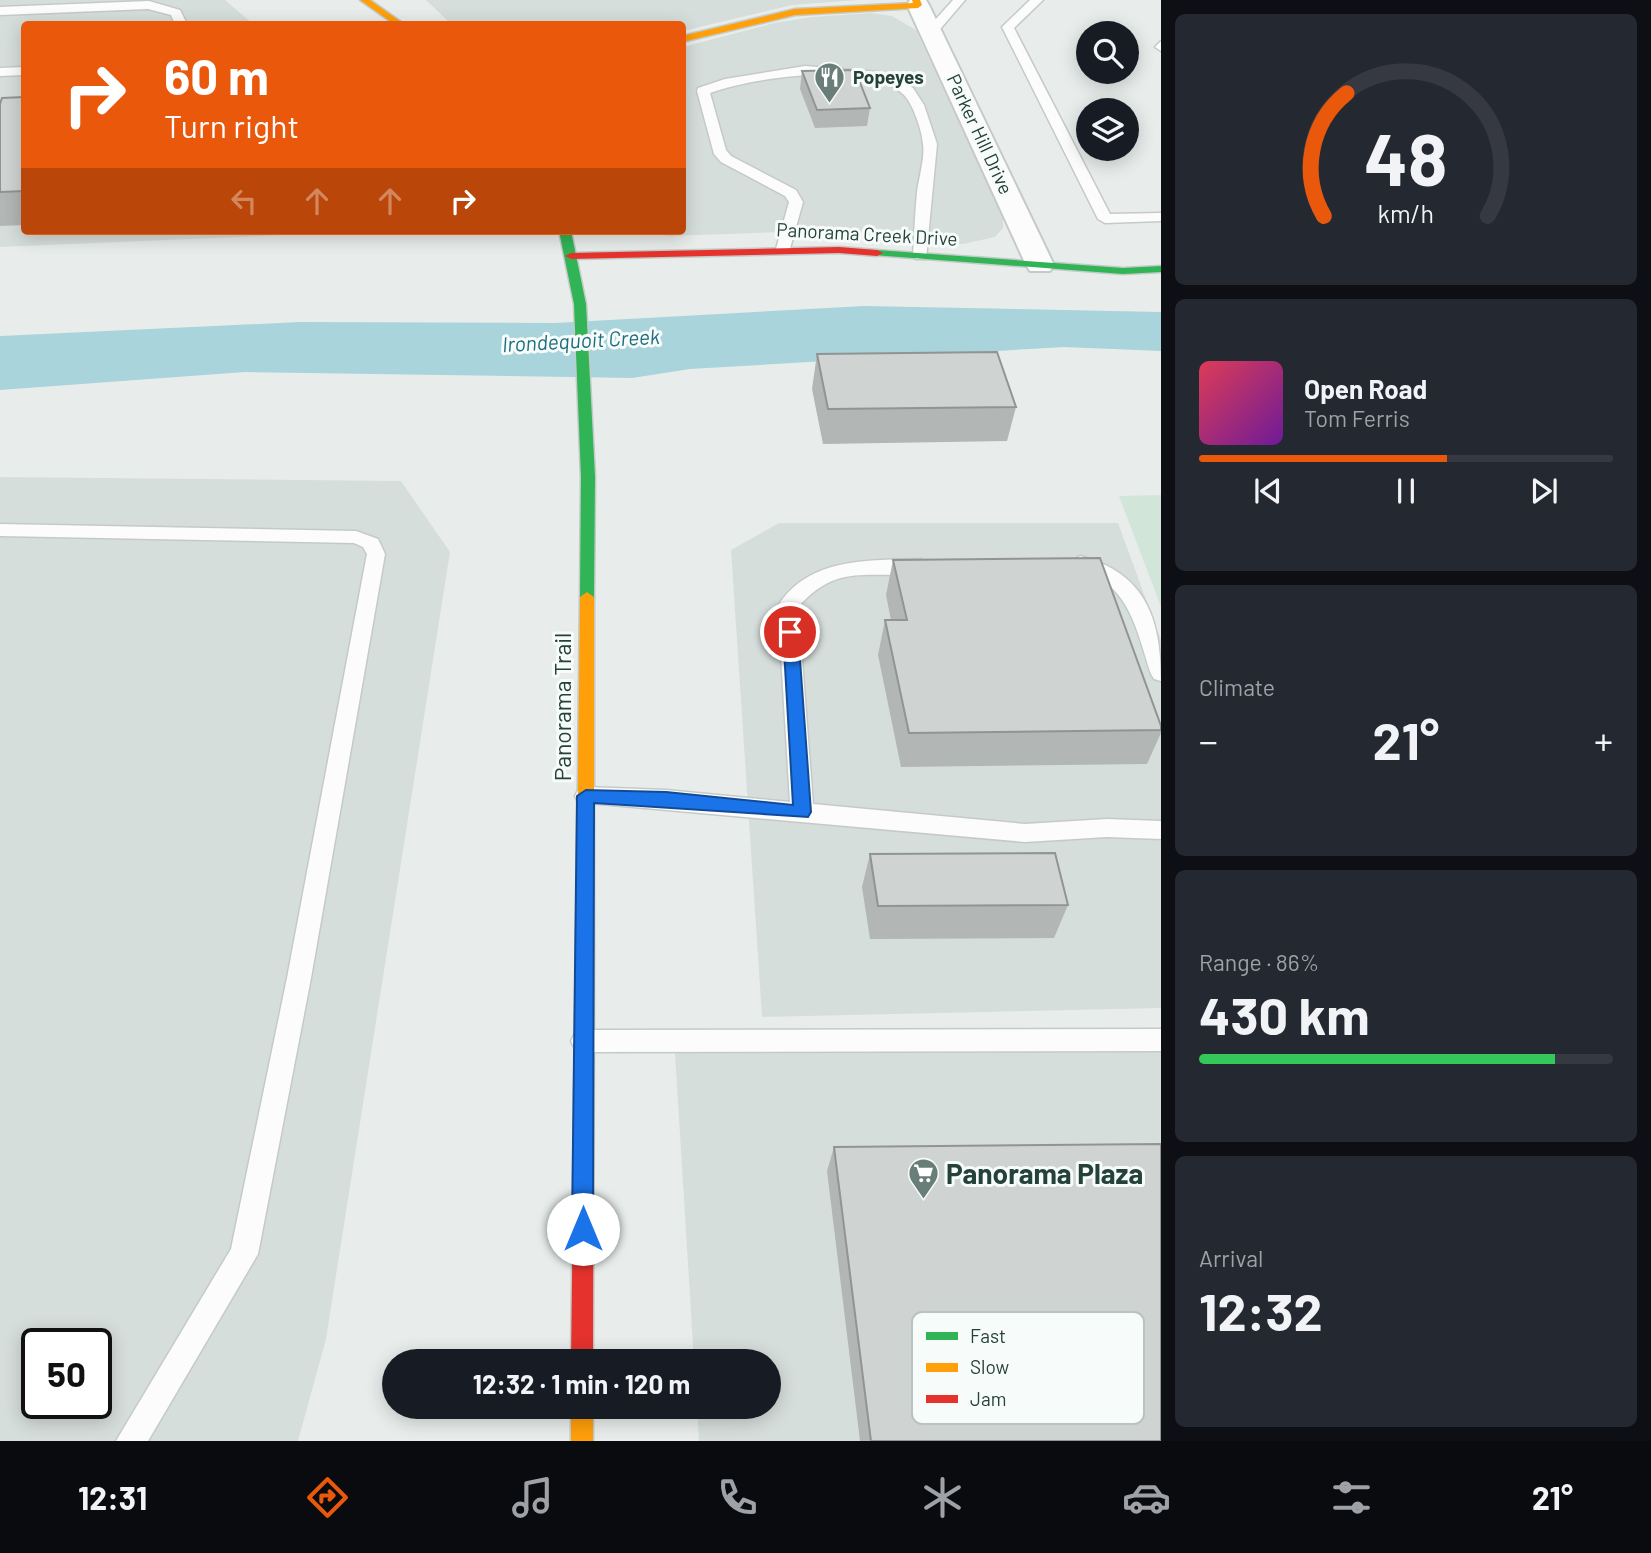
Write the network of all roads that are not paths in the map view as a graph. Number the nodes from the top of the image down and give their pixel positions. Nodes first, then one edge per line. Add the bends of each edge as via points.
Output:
1 (364, 0) edge
2 (959, 0) edge
3 (1037, 0) edge
4 (917, 2) edge
5 (0, 11) edge
6 (180, 21) edge
7 (395, 21) edge
8 (931, 32) junction
9 (686, 38) edge
10 (21, 71) edge
11 (0, 72) edge
12 (1161, 217) edge
13 (566, 235) edge
14 (784, 249) junction
15 (571, 256) junction
16 (921, 256) junction
17 (1040, 265) junction
18 (1161, 269) edge
19 (0, 530) edge
20 (1056, 562) edge
21 (937, 565) edge
22 (1161, 674) edge
23 (586, 796) junction
24 (802, 812) junction
25 (1161, 830) edge
26 (1161, 1040) edge
27 (584, 1041) junction
28 (582, 1349) edge
29 (582, 1419) edge
30 (131, 1441) edge
31 (582, 1441) edge

1 - 7 main road
2 - 8 lane
3 - 12 lane via 1008,27 1105,219
4 - 8 street, Parker Hill Drive
4 - 9 main road, Parker Hill Drive via 795,12
5 - 6 lane via 149,5 176,13
8 - 17 street, Parker Hill Drive
10 - 11 lane
13 - 15 main road, Panorama Trail
14 - 15 main road, Panorama Creek Drive
14 - 16 main road, Panorama Creek Drive
14 - 16 lane via 796,202 792,193 719,151 703,91 805,69 857,72 899,86 917,105 930,144
15 - 23 main road, Panorama Trail via 580,304 588,477
16 - 17 main road, Panorama Creek Drive
17 - 18 main road, Panorama Creek Drive
19 - 30 lane via 356,537 371,543 376,554 244,1254
20 - 22 lane via 1083,562 1124,583
21 - 24 lane via 845,567 800,590 788,606
23 - 24 lane
23 - 27 main road, Panorama Trail
24 - 25 lane via 1025,833
26 - 27 lane
27 - 28 main road, Panorama Trail
29 - 31 main road

